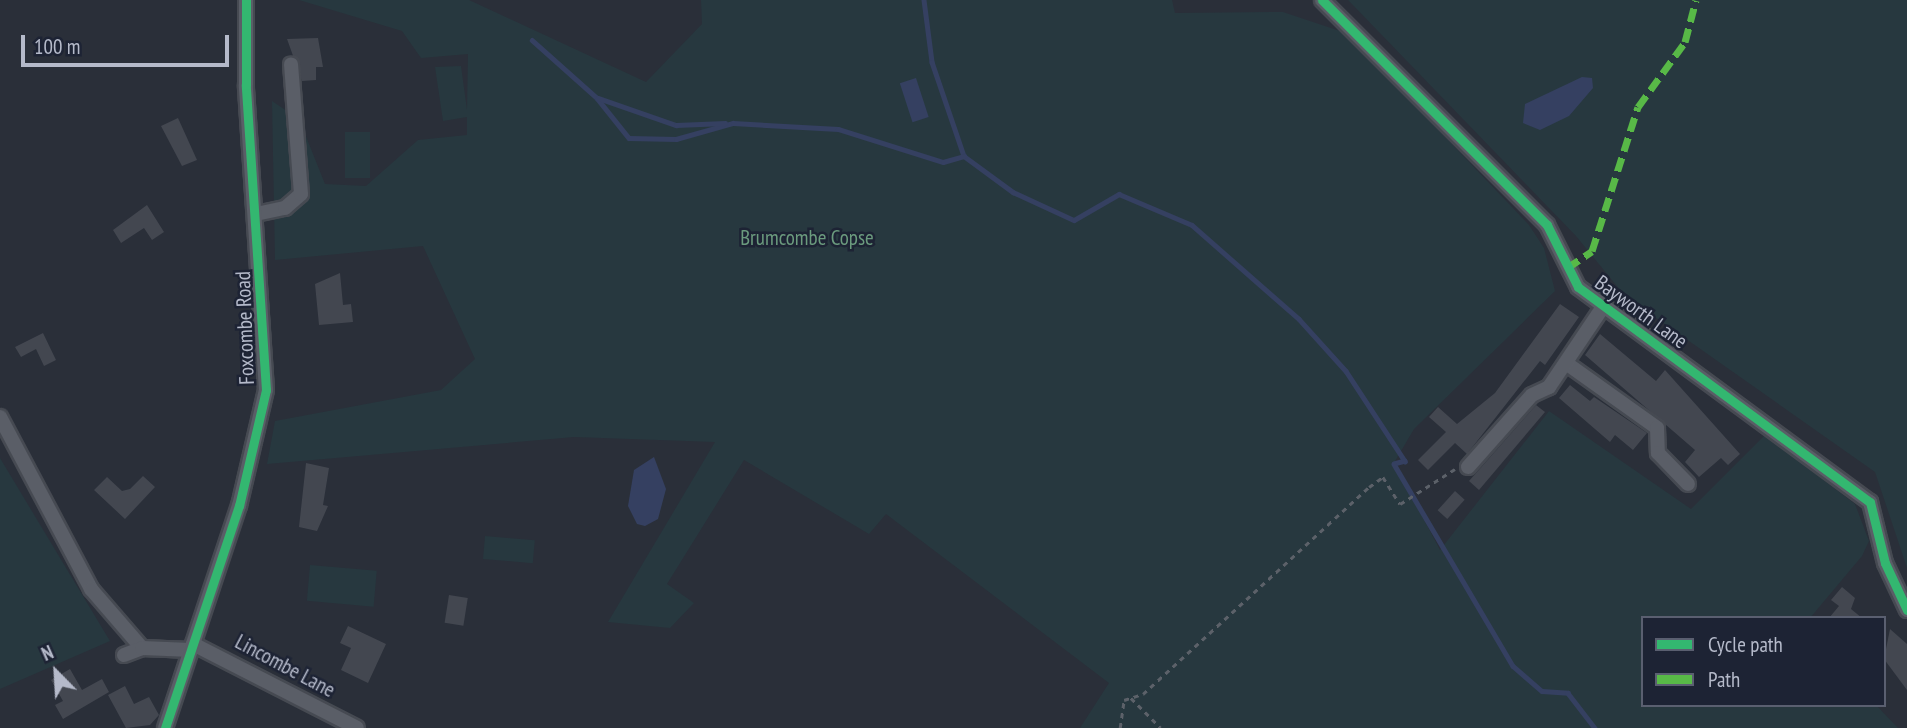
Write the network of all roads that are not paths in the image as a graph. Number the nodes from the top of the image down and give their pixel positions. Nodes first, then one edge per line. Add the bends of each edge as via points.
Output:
1 (246, 0) edge
2 (1322, 0) edge
3 (291, 64) dead end
4 (256, 214) junction
5 (1603, 307) junction
6 (1566, 363) junction
7 (0, 417) edge
8 (1468, 467) road end
9 (1688, 484) dead end
10 (1907, 610) edge
11 (192, 647) junction
12 (142, 648) junction
13 (124, 655) dead end
14 (165, 728) edge
15 (356, 728) edge

1 - 4 street, Foxcombe Road
2 - 5 street, Bayworth Lane via 1547,225 1571,277
3 - 4 street via 301,194 285,208
4 - 11 street, Foxcombe Road via 266,390 257,447
5 - 6 street
5 - 10 street, Bayworth Lane via 1870,502 1885,563
6 - 8 street
6 - 9 street via 1657,428 1658,453
7 - 12 street via 91,589
11 - 12 street
11 - 14 street, Foxcombe Road
11 - 15 street, Lincombe Lane
12 - 13 street

